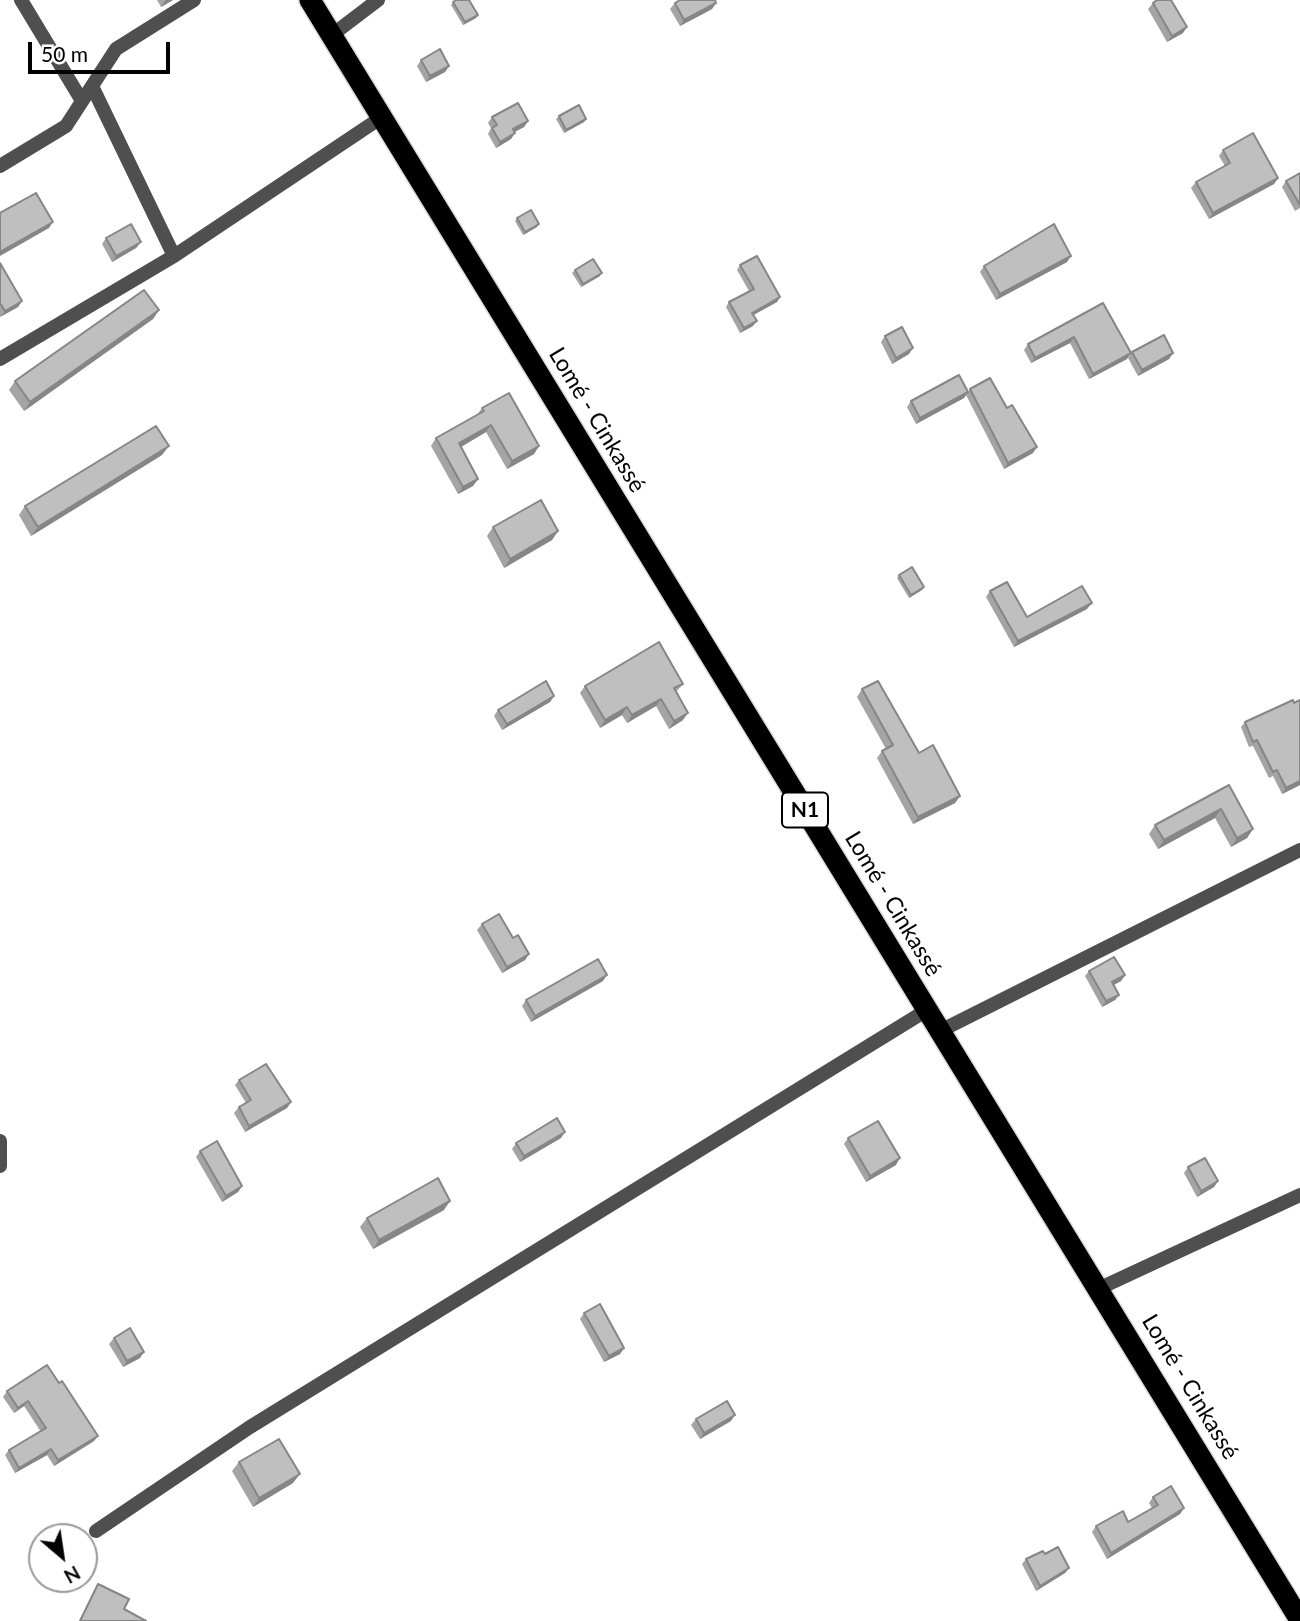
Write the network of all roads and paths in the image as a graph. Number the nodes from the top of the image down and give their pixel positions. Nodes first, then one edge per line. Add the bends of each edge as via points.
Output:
1 (21, 0) edge
2 (194, 0) edge
3 (310, 0) edge
4 (378, 0) edge
5 (332, 35) junction
6 (92, 86) junction
7 (82, 101) junction
8 (382, 117) junction
9 (0, 166) edge
10 (174, 256) junction
11 (0, 359) edge
12 (1300, 850) edge
13 (927, 1010) junction
14 (940, 1031) junction
15 (0, 1141) edge
16 (0, 1166) edge
17 (1300, 1195) edge
18 (1100, 1288) junction
19 (98, 1530) edge
20 (1300, 1620) edge

1 - 7 street
2 - 6 street via 116,49
3 - 5 highway, Lomé - Cinkassé / N1
4 - 5 street
5 - 8 highway, Lomé - Cinkassé / N1
6 - 7 street
6 - 10 street
7 - 9 street via 66,126
8 - 10 street
8 - 13 highway, Lomé - Cinkassé / N1
10 - 11 street
12 - 14 street
13 - 14 highway, Lomé - Cinkassé / N1
13 - 19 street via 250,1426
14 - 18 highway, Lomé - Cinkassé / N1
15 - 16 street
17 - 18 street
18 - 20 highway, Lomé - Cinkassé / N1

